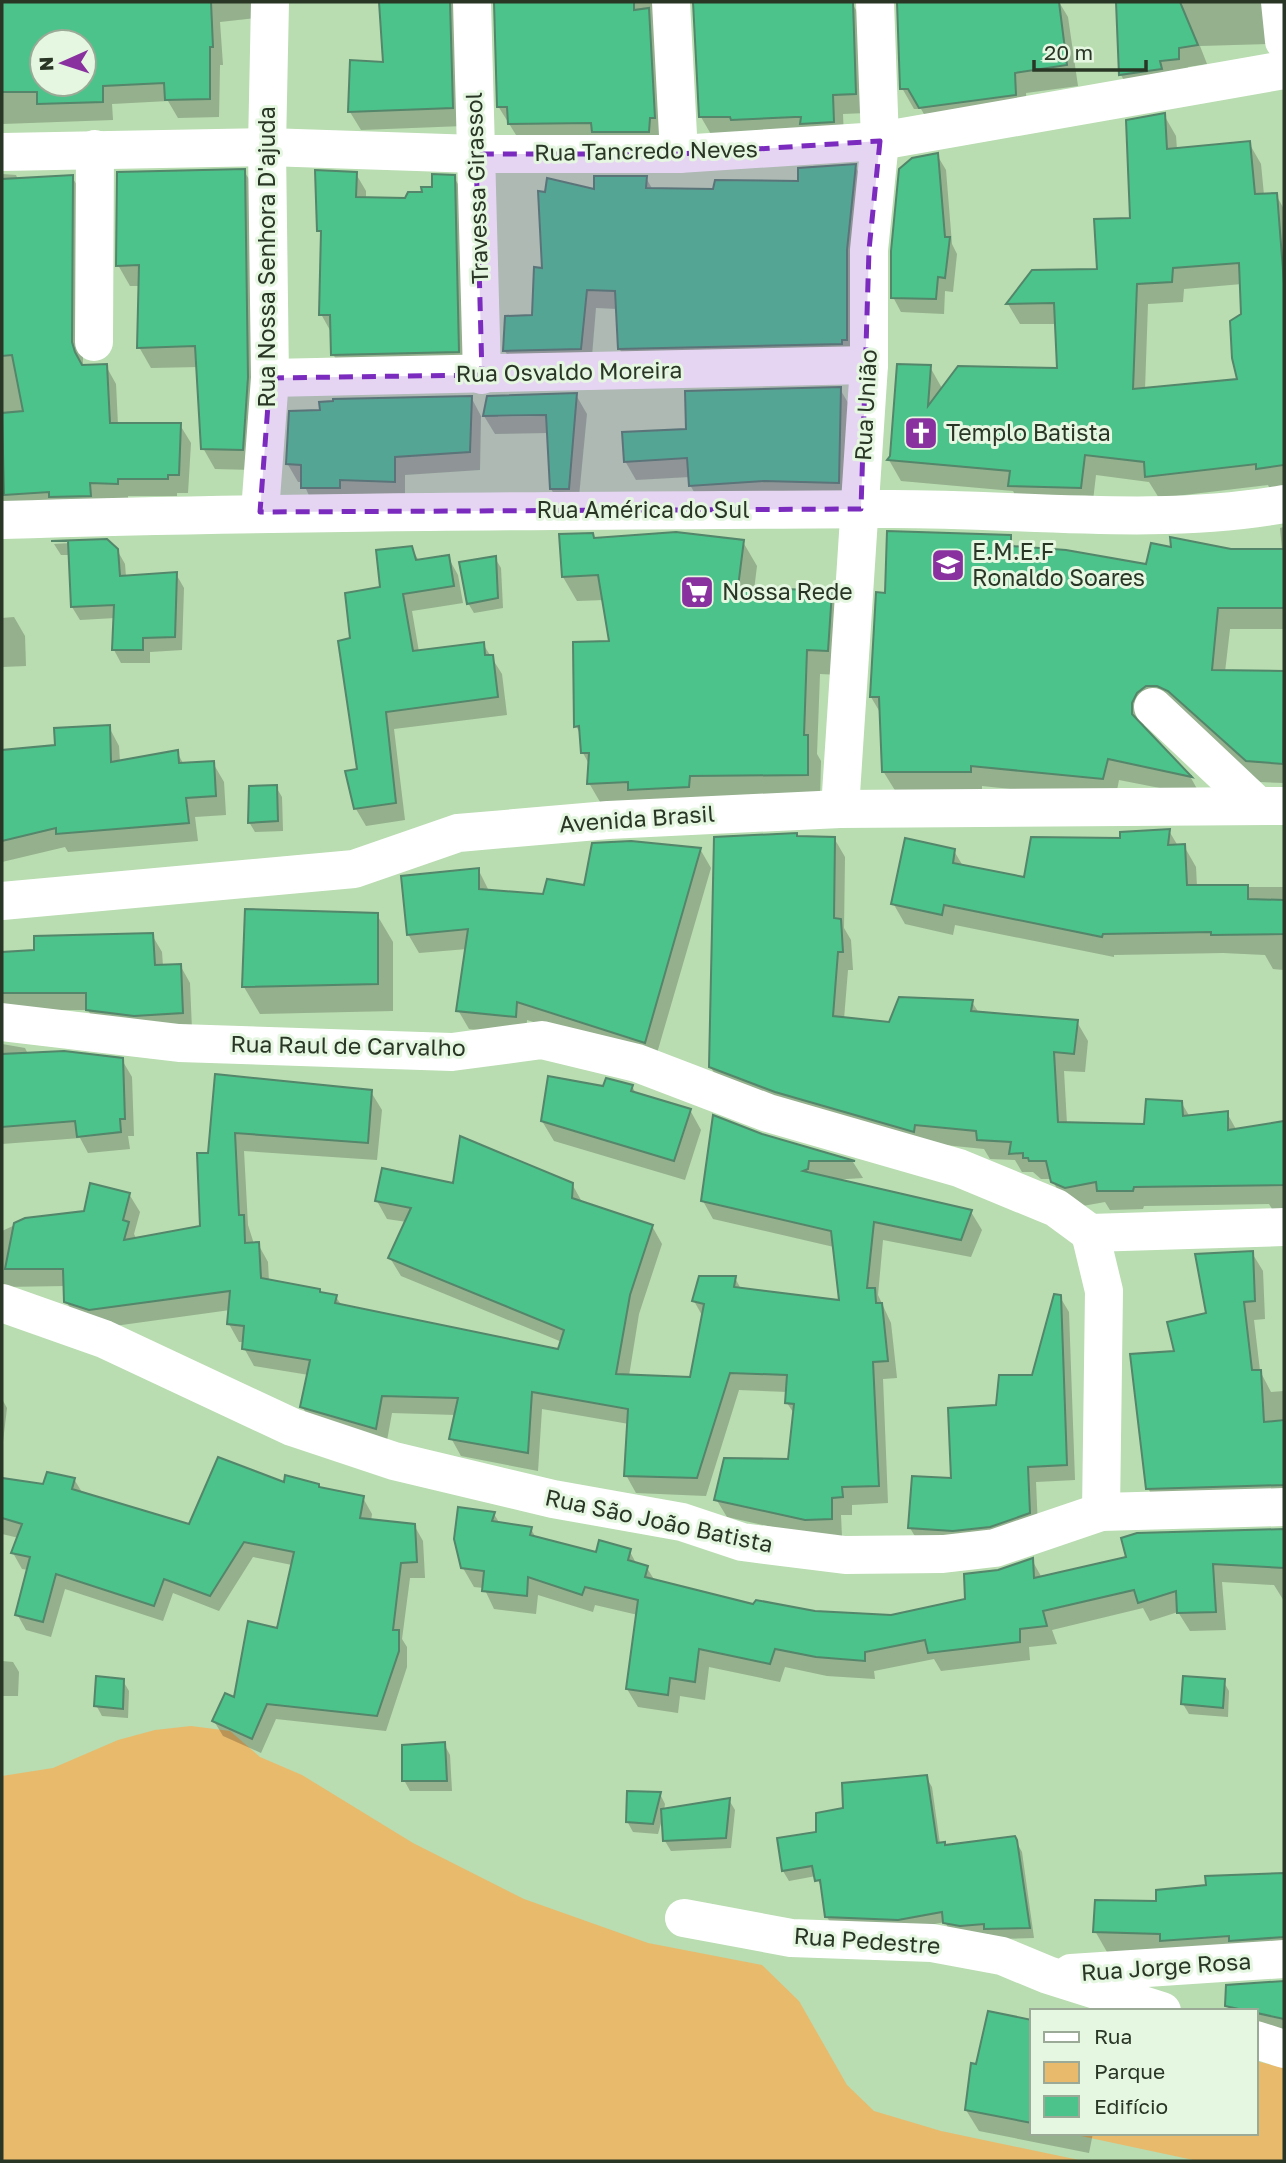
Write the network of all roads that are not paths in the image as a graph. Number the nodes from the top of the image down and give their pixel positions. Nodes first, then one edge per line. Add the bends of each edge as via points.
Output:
1 (270, 2) edge
2 (472, 2) edge
3 (671, 2) edge
4 (875, 2) edge
5 (1280, 2) edge
6 (1284, 41) edge
7 (1284, 70) edge
8 (880, 141) junction
9 (267, 147) junction
10 (95, 149) junction
11 (2, 152) edge
12 (476, 154) junction
13 (678, 154) junction
14 (94, 342) dead end
15 (869, 365) junction
16 (482, 374) junction
17 (270, 378) junction
18 (1284, 504) edge
19 (861, 509) junction
20 (260, 512) junction
21 (2, 520) edge
22 (1153, 707) dead end
23 (1274, 806) edge
24 (840, 809) junction
25 (2, 901) edge
26 (2, 1021) edge
27 (1284, 1227) edge
28 (1090, 1233) junction
29 (2, 1303) edge
30 (1284, 1507) edge
31 (1101, 1512) junction
32 (684, 1918) dead end
33 (1284, 1959) edge
34 (1048, 1975) junction
35 (1156, 2009) edge
36 (1258, 2041) edge
37 (1284, 2049) edge

1 - 9 street, Rua Nossa Senhora D'ajuda
2 - 12 street, Travessa Girassol
3 - 13 street
4 - 8 street, Rua União
5 - 6 street
7 - 8 street, Rua Tancredo Neves
8 - 13 street, Rua Tancredo Neves
8 - 15 street, Rua União via 869,250
9 - 10 street, Rua Tancredo Neves
9 - 12 street, Rua Tancredo Neves
9 - 17 street, Rua Nossa Senhora D'ajuda
10 - 11 street, Rua Tancredo Neves
10 - 14 street
12 - 13 street, Rua Tancredo Neves
12 - 16 street, Travessa Girassol
15 - 16 street, Rua Osvaldo Moreira
15 - 19 street, Rua União
16 - 17 street, Rua Osvaldo Moreira
17 - 20 street, Rua Nossa Senhora D'ajuda
18 - 19 street, Rua América do Sul via 1168,516
19 - 20 street, Rua América do Sul
19 - 24 street, Rua União
20 - 21 street, Rua América do Sul
22 - 23 street
23 - 24 street, Avenida Brasil
24 - 25 street, Avenida Brasil via 666,816 458,833 355,869
26 - 28 street, Rua Raul de Carvalho via 192,1043 452,1052 542,1040 637,1063 768,1113 959,1168 1056,1208
27 - 28 street
28 - 31 street via 1104,1292
29 - 31 street, Rua São João Batista via 104,1339 292,1427 394,1461 553,1499 682,1522 742,1542 845,1555 943,1554 995,1548
30 - 31 street, Rua São João Batista
32 - 34 street, Rua Pedestre via 791,1938 932,1943 1002,1956
33 - 34 street, Rua Jorge Rosa
34 - 35 street, Rua Pedestre
36 - 37 street

